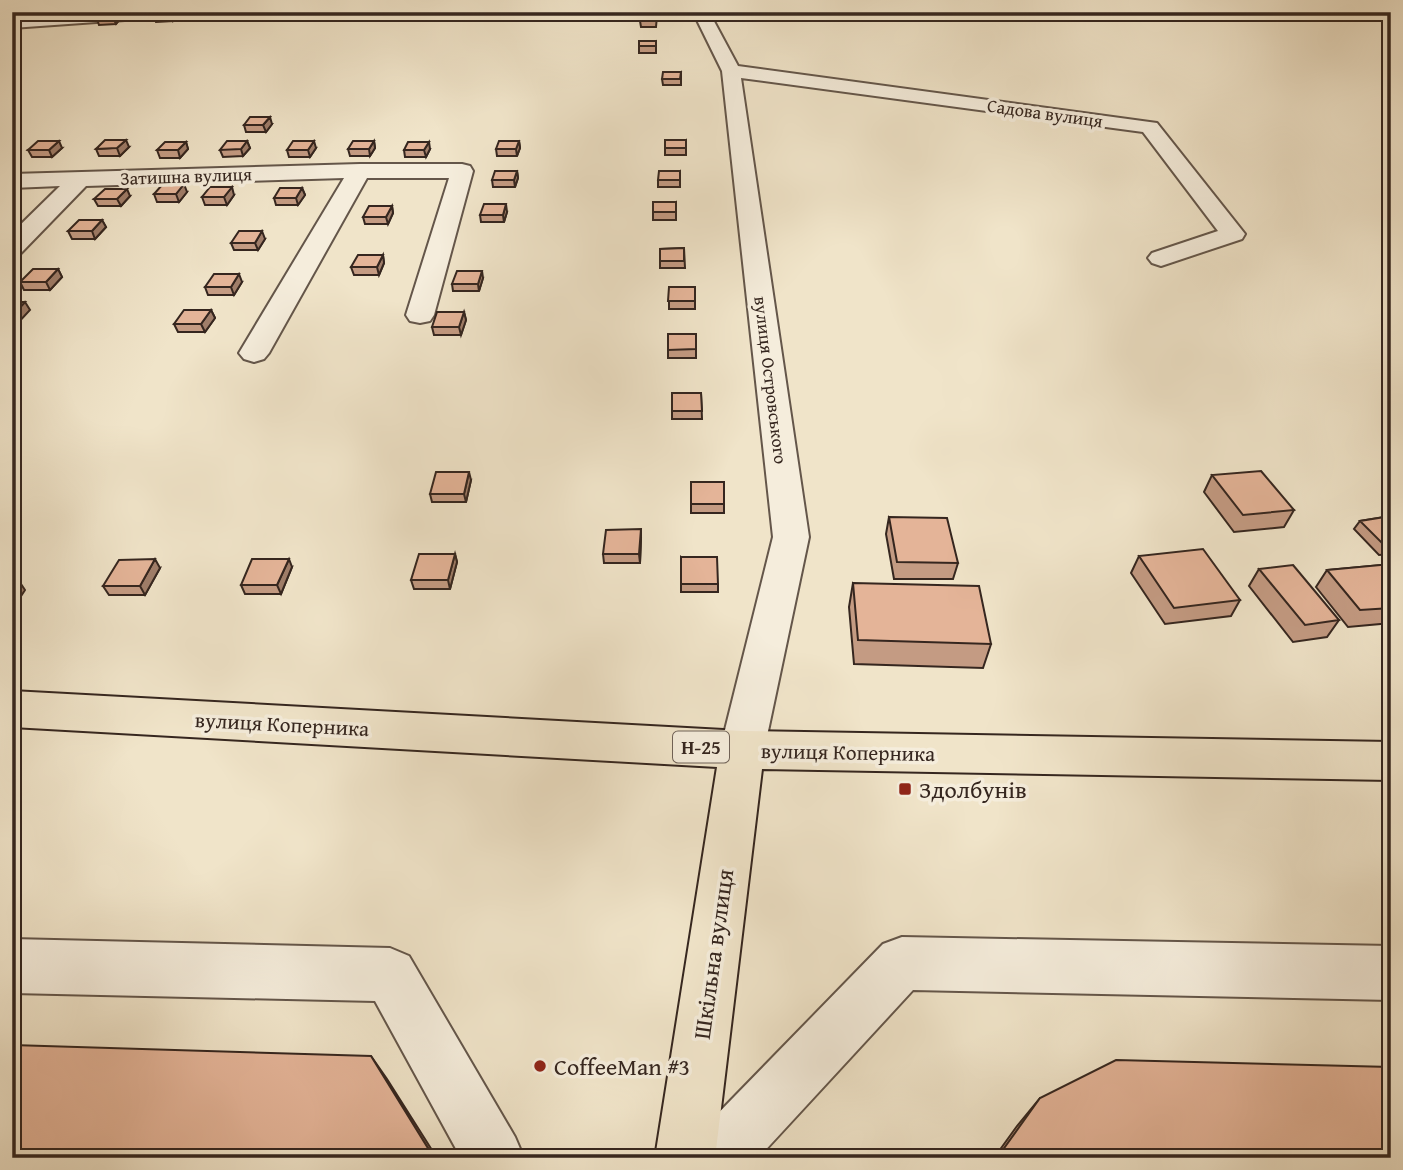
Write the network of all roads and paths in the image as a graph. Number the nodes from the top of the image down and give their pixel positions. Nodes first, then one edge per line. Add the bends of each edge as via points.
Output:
1 (167, 12) edge
2 (701, 12) edge
3 (12, 23) edge
4 (731, 71) junction
5 (360, 171) junction
6 (80, 179) junction
7 (12, 181) edge
8 (12, 248) edge
9 (1161, 258) dead end
10 (420, 316) dead end
11 (254, 353) dead end
12 (12, 709) edge
13 (742, 750) junction
14 (1391, 761) edge
15 (12, 966) edge
16 (1391, 973) edge
17 (494, 1158) edge
18 (685, 1158) edge
19 (716, 1158) edge

1 - 3 street
2 - 4 street, вулиця Островського
4 - 9 street, Садова вулиця via 1150,127 1233,234
4 - 13 street, вулиця Островського via 791,537
5 - 6 street, Затишна вулиця
5 - 10 street, Затишна вулиця via 463,171
5 - 11 street
6 - 7 street, Затишна вулиця
6 - 8 street
12 - 13 main road, вулиця Коперника / Н-25
13 - 14 main road, вулиця Коперника / Н-25
13 - 18 main road, Шкільна вулиця
15 - 17 street via 390,975
16 - 19 street via 902,963

